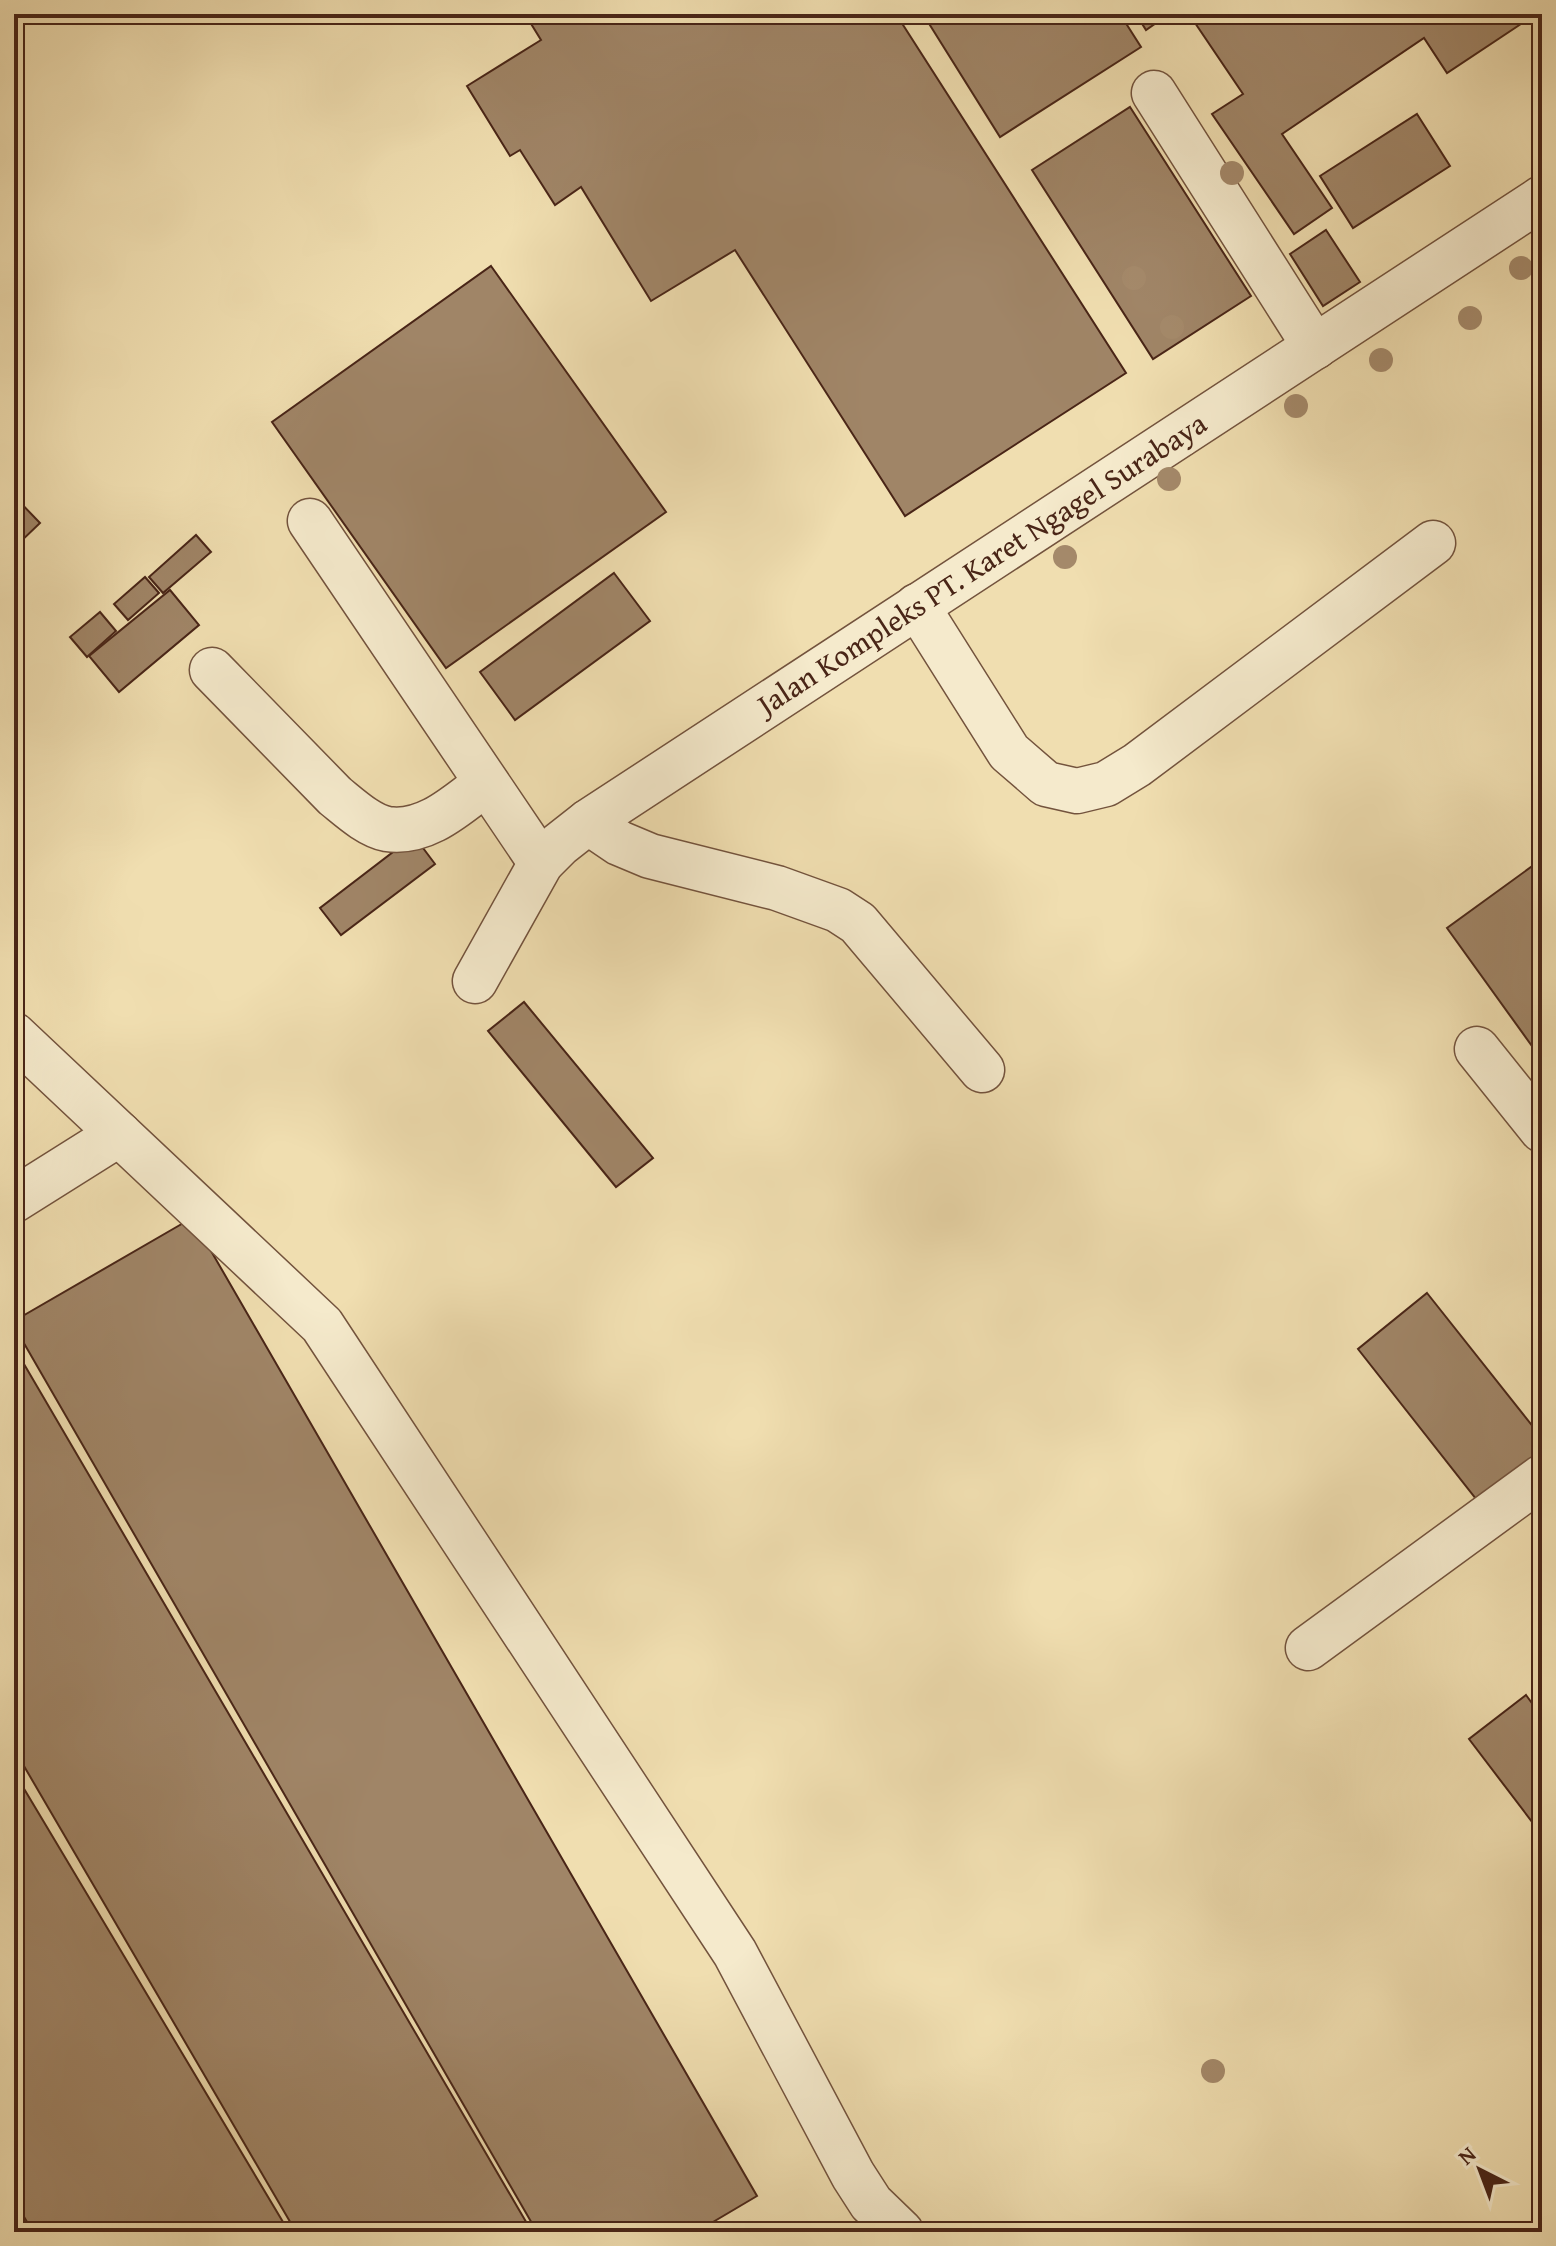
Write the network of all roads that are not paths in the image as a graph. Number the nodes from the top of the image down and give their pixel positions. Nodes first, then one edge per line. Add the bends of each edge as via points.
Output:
1 (1154, 93) dead end
2 (1542, 198) edge
3 (1315, 347) junction
4 (310, 521) dead end
5 (1433, 543) dead end
6 (917, 606) junction
7 (212, 670) dead end
8 (486, 783) junction
9 (588, 822) junction
10 (541, 863) junction
11 (475, 981) dead end
12 (14, 1035) edge
13 (1477, 1049) dead end
14 (982, 1070) dead end
15 (1542, 1130) edge
16 (119, 1134) junction
17 (14, 1200) edge
18 (1542, 1477) edge
19 (1308, 1648) dead end
20 (901, 2232) edge

1 - 3 lane
2 - 3 lane, Jalan Kompleks PT. Karet Ngagel Surabaya
3 - 6 lane, Jalan Kompleks PT. Karet Ngagel Surabaya
4 - 8 lane
5 - 6 lane via 1137,765 1106,784 1077,791 1046,784 1009,752
6 - 9 lane, Jalan Kompleks PT. Karet Ngagel Surabaya
7 - 8 lane via 335,796 386,829 413,828 436,819
8 - 10 lane
9 - 10 lane, Jalan Kompleks PT. Karet Ngagel Surabaya
9 - 14 lane via 650,856 777,888 838,910 858,923
10 - 11 lane, Jalan Kompleks PT. Karet Ngagel Surabaya
12 - 16 lane
13 - 15 lane
16 - 17 lane
16 - 20 lane via 322,1325 735,1953 853,2175 871,2203
18 - 19 lane

